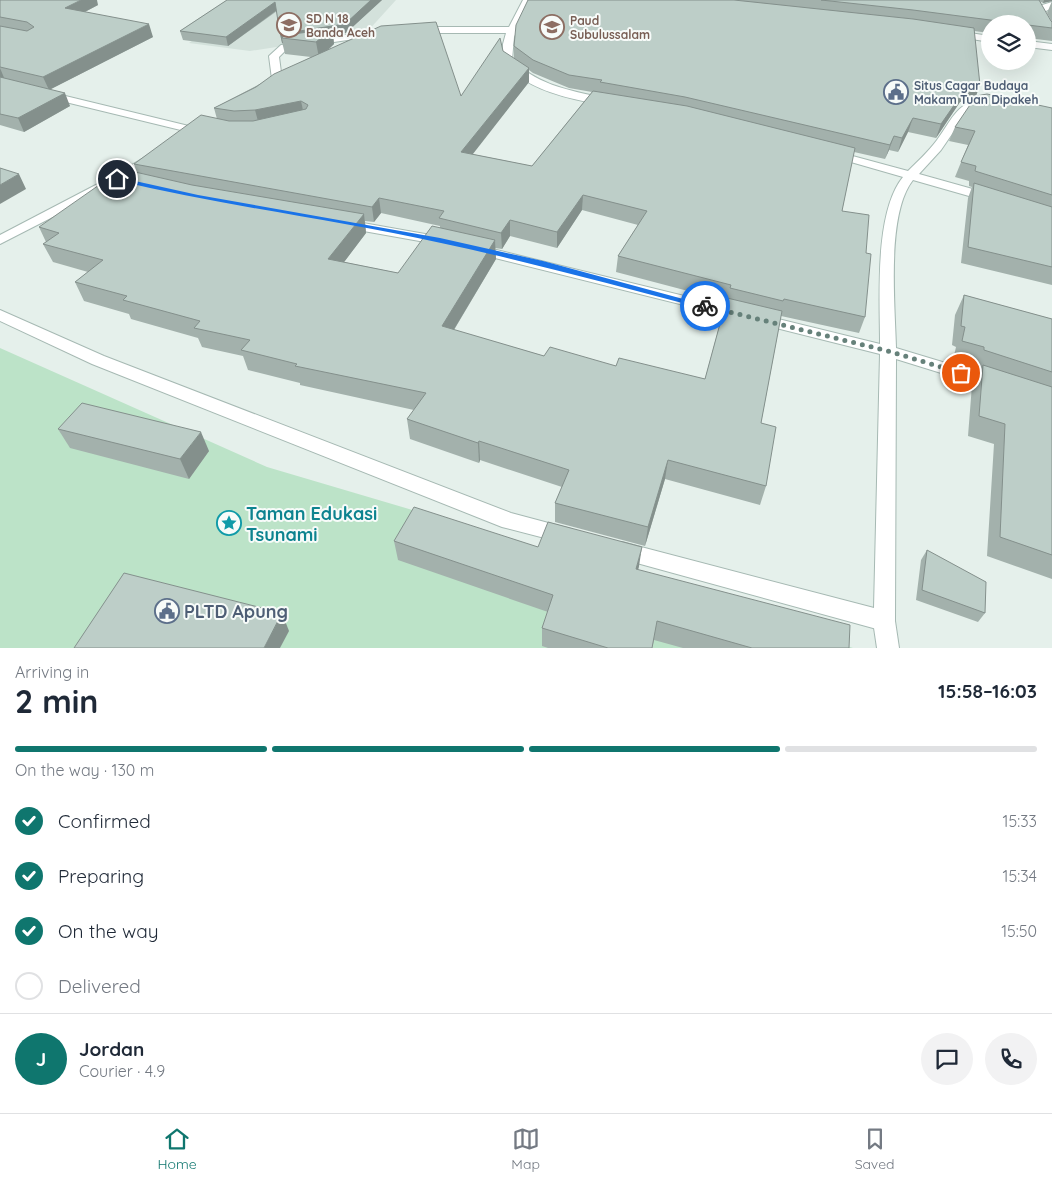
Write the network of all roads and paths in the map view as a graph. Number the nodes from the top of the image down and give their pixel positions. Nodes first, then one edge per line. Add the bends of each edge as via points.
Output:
1 (527, 0) edge
2 (1052, 5) edge
3 (511, 30) junction
4 (406, 31) edge
5 (388, 32) edge
6 (945, 32) edge
7 (1052, 33) edge
8 (981, 37) edge
9 (1036, 45) edge
10 (1052, 47) edge
11 (38, 93) edge
12 (258, 94) edge
13 (1007, 103) edge
14 (618, 104) edge
15 (203, 124) edge
16 (159, 152) edge
17 (826, 152) edge
18 (912, 174) junction
19 (117, 179) junction
20 (135, 183) edge
21 (1006, 202) edge
22 (334, 222) edge
23 (3, 235) edge
24 (0, 315) edge
25 (888, 351) junction
26 (1016, 390) edge
27 (576, 538) edge
28 (605, 546) edge
29 (884, 621) junction
30 (888, 648) edge

1 - 3 street
2 - 7 street via 1039,7
3 - 4 street
3 - 14 street via 506,48 507,61 514,69 549,88
5 - 12 street via 284,47 274,56 277,80
6 - 8 street
9 - 10 street
11 - 15 street via 189,133
13 - 18 street via 988,101 966,105 938,146
16 - 19 street
17 - 18 street
18 - 21 street
18 - 25 street via 898,192 892,214
19 - 20 street
19 - 23 street
22 - 25 street via 440,240 524,259
24 - 27 street via 98,360 500,517
25 - 26 street
25 - 29 street
28 - 29 street
29 - 30 street

